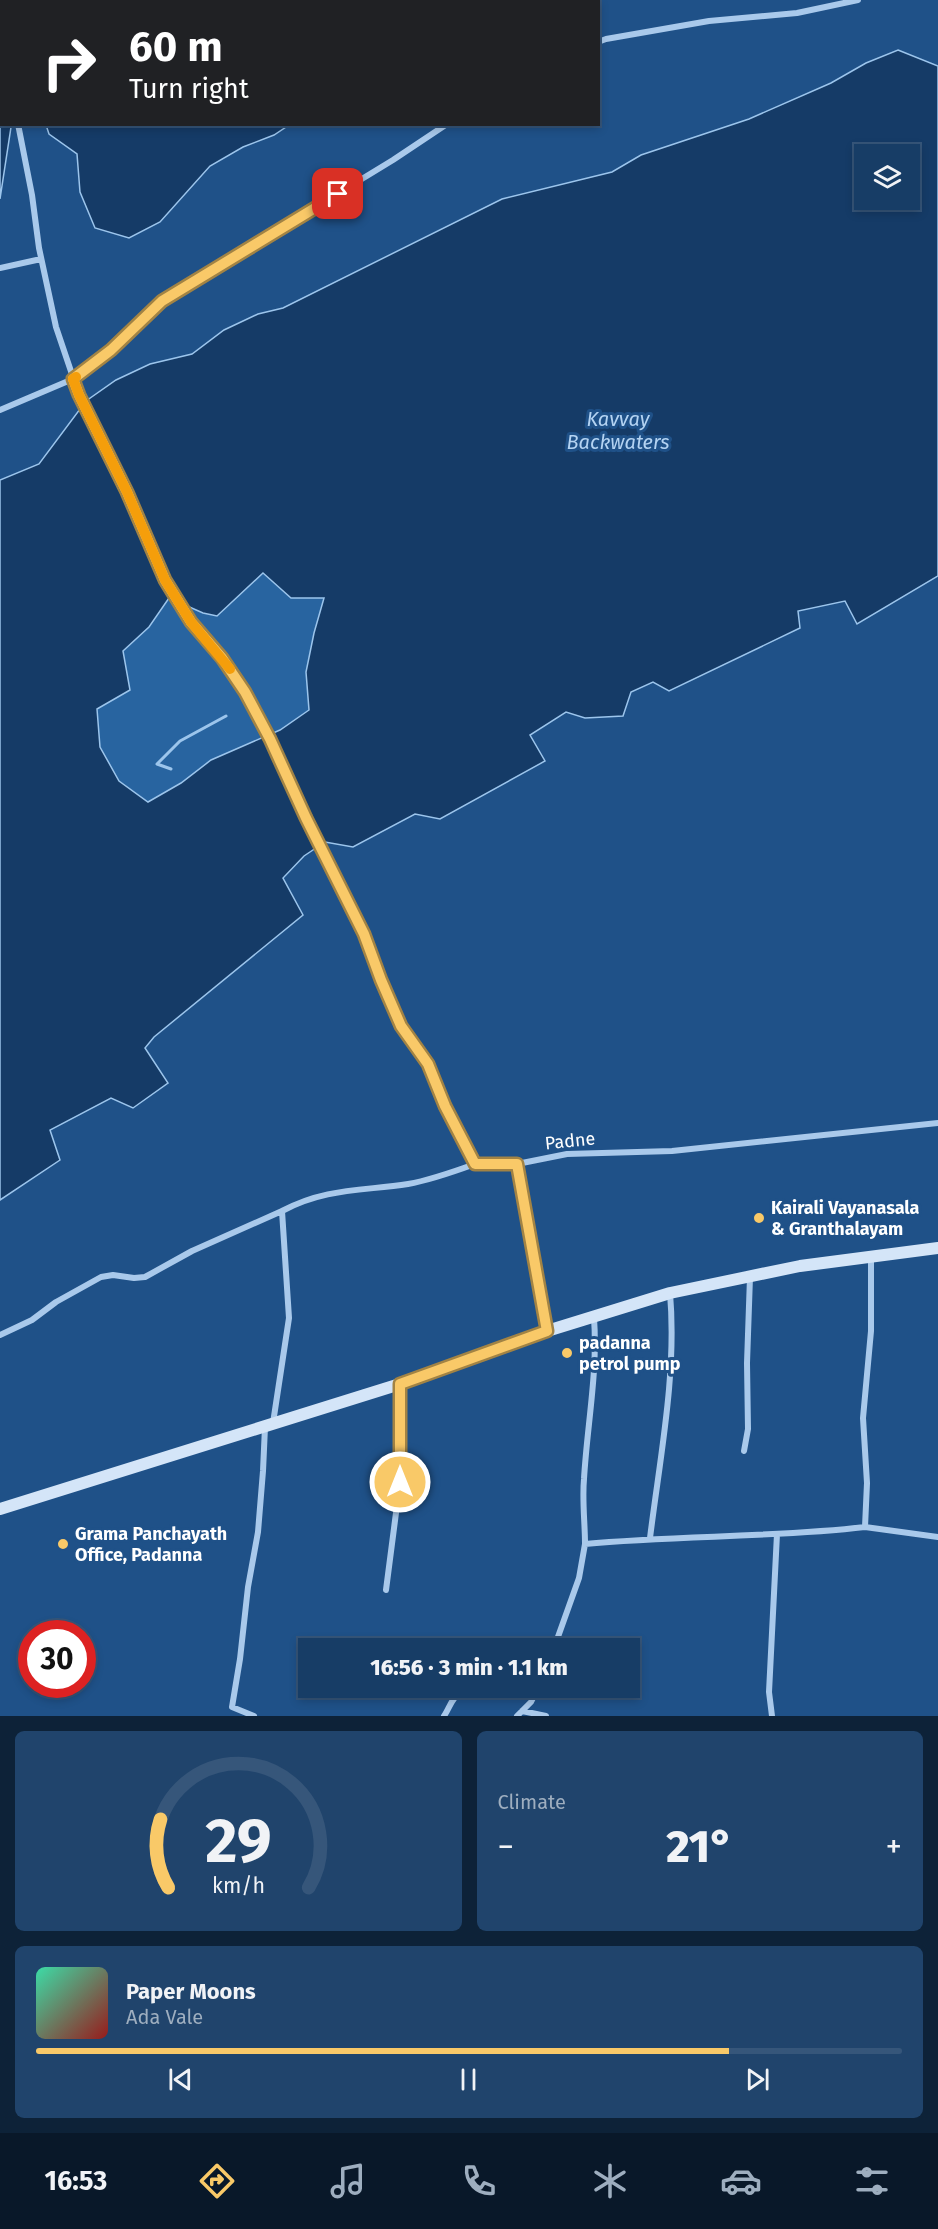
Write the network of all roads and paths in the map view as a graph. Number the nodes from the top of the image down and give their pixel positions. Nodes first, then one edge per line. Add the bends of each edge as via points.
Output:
1 (858, 0) edge
2 (600, 41) edge
3 (18, 126) edge
4 (444, 126) edge
5 (41, 259) junction
6 (0, 268) edge
7 (73, 379) junction
8 (0, 410) edge
9 (938, 1123) edge
10 (475, 1164) junction
11 (517, 1164) junction
12 (282, 1211) junction
13 (938, 1248) edge
14 (871, 1258) junction
15 (750, 1276) junction
16 (669, 1293) junction
17 (594, 1318) junction
18 (547, 1331) junction
19 (0, 1335) edge
20 (400, 1384) junction
21 (269, 1425) junction
22 (744, 1451) dead end
23 (0, 1509) edge
24 (865, 1527) junction
25 (777, 1534) junction
26 (938, 1537) edge
27 (650, 1538) junction
28 (585, 1544) junction
29 (386, 1590) dead end
30 (558, 1638) edge
31 (454, 1698) edge
32 (533, 1698) edge
33 (519, 1714) edge
34 (254, 1716) edge
35 (444, 1716) edge
36 (546, 1716) edge
37 (772, 1716) edge

1 - 2 street
3 - 5 street
4 - 7 street via 162,301 111,350
5 - 6 street
5 - 7 street via 56,327
7 - 8 street
7 - 10 street via 165,580 191,622 245,692 284,767 364,934 401,1026 428,1064
9 - 11 street, Padne via 672,1151 567,1154
10 - 11 street, Padne
10 - 12 street, Padne via 410,1183 335,1191
11 - 18 street
12 - 19 street, Padne via 192,1251 145,1277 101,1277
12 - 21 street via 289,1318
13 - 14 main road
14 - 15 main road
14 - 24 street via 871,1331 863,1418
15 - 16 main road
15 - 22 street via 748,1428
16 - 17 main road
16 - 27 street via 672,1326 667,1409
17 - 18 main road
17 - 28 street via 583,1482
18 - 20 main road
20 - 21 main road
20 - 29 street via 400,1482
21 - 23 main road
21 - 34 street via 258,1532 232,1707
24 - 25 street
24 - 26 street
25 - 27 street
25 - 37 street
27 - 28 street
28 - 30 street via 579,1578
31 - 35 street
32 - 33 street
33 - 36 street

